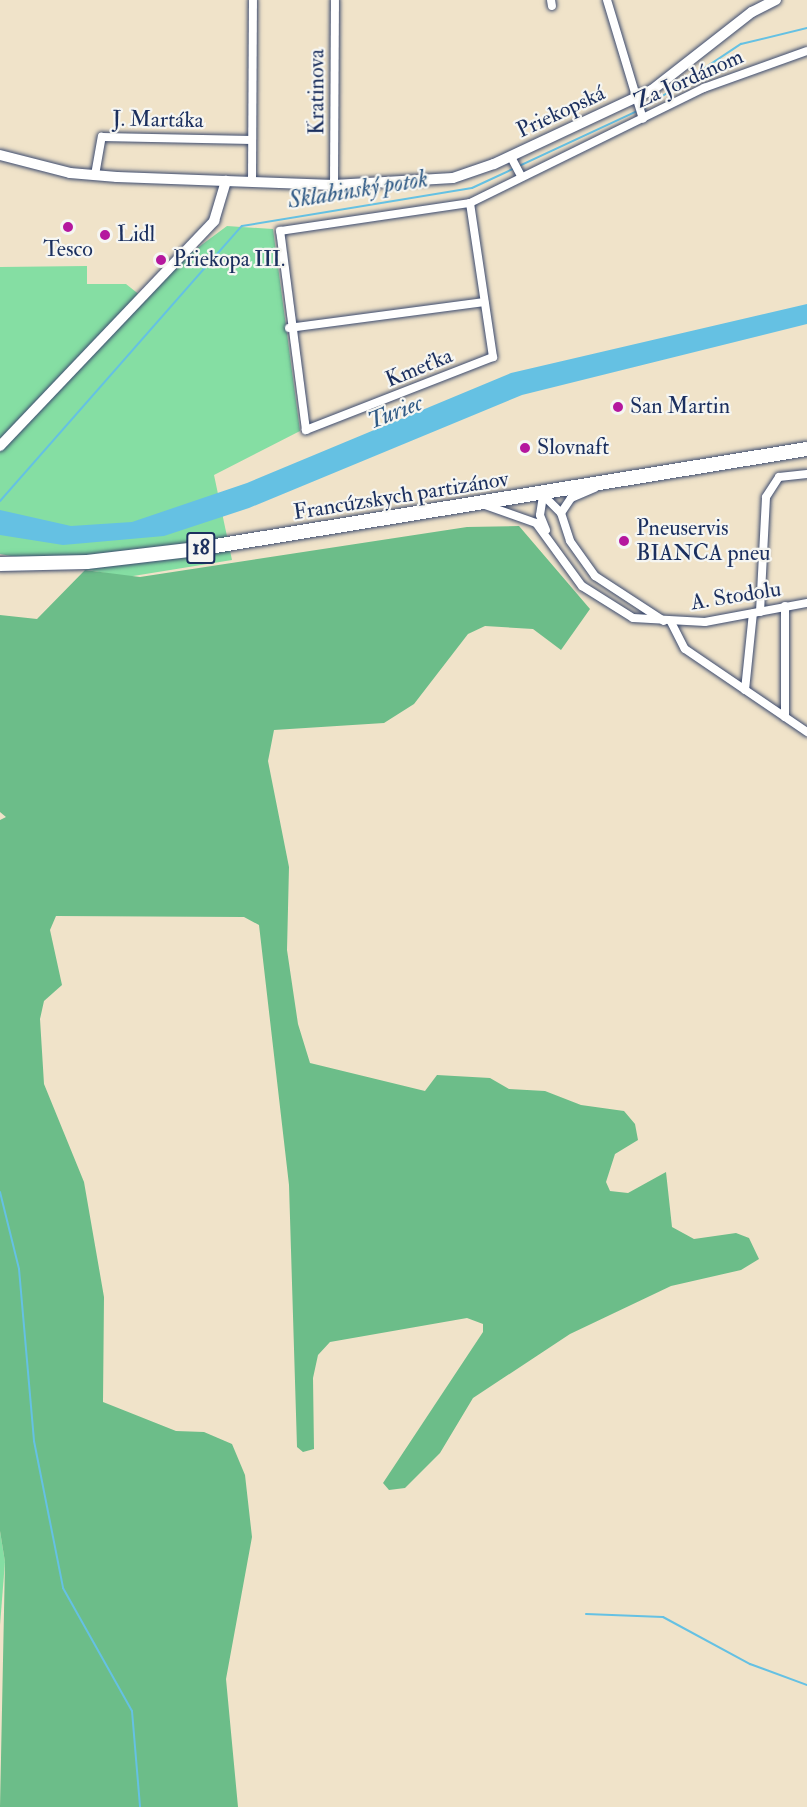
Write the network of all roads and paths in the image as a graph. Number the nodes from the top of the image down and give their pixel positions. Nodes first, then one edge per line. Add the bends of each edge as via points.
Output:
1 (253, 0) edge
2 (335, 0) edge
3 (607, 0) edge
4 (776, 0) edge
5 (807, 51) edge
6 (636, 102) junction
7 (643, 119) junction
8 (252, 140) junction
9 (0, 155) edge
10 (513, 160) junction
11 (95, 175) junction
12 (521, 177) junction
13 (226, 181) junction
14 (252, 182) junction
15 (334, 185) junction
16 (470, 203) junction
17 (484, 302) junction
18 (289, 328) junction
19 (0, 446) edge
20 (807, 449) edge
21 (807, 474) edge
22 (603, 485) junction
23 (543, 495) junction
24 (482, 504) junction
25 (561, 513) junction
26 (550, 539) junction
27 (0, 564) edge
28 (807, 603) edge
29 (785, 606) junction
30 (757, 612) junction
31 (668, 622) junction
32 (745, 690) junction
33 (785, 717) junction
34 (807, 732) edge

1 - 8 street
2 - 15 street, Kratinova
3 - 6 street
4 - 6 street, Priekopská via 752,12 676,76
5 - 7 street, Za Jordánom via 705,88
6 - 7 street
6 - 10 street, Priekopská
7 - 12 street, Za Jordánom
8 - 11 street, J. Martáka via 102,137
8 - 14 street
9 - 11 street, Priekopská
10 - 12 street
10 - 15 street, Priekopská via 436,181
11 - 13 street, Priekopská
12 - 16 street, Za Jordánom
13 - 14 street, Priekopská
13 - 19 street via 214,221
14 - 15 street, Priekopská
16 - 17 street, Kmeťka
16 - 18 street, Za Jordánom via 280,231
17 - 18 street
17 - 18 street, Kmeťka via 493,357 306,430
20 - 22 main road, Francúzskych partizánov / 18
21 - 30 street via 779,477 766,497
22 - 23 main road, Francúzskych partizánov / 18
22 - 25 street via 571,498
23 - 24 main road, Francúzskych partizánov / 18
23 - 25 street
23 - 26 street via 540,515
24 - 26 street via 529,517
24 - 27 main road, Francúzskych partizánov / 18 via 139,556
25 - 31 street via 570,541 595,576
26 - 31 street, A. Stodolu via 572,576 603,604 633,618
28 - 29 street, A. Stodolu
29 - 30 street, A. Stodolu
29 - 33 street
30 - 31 street, A. Stodolu
30 - 32 street
31 - 32 street via 685,649
32 - 33 street
33 - 34 street

